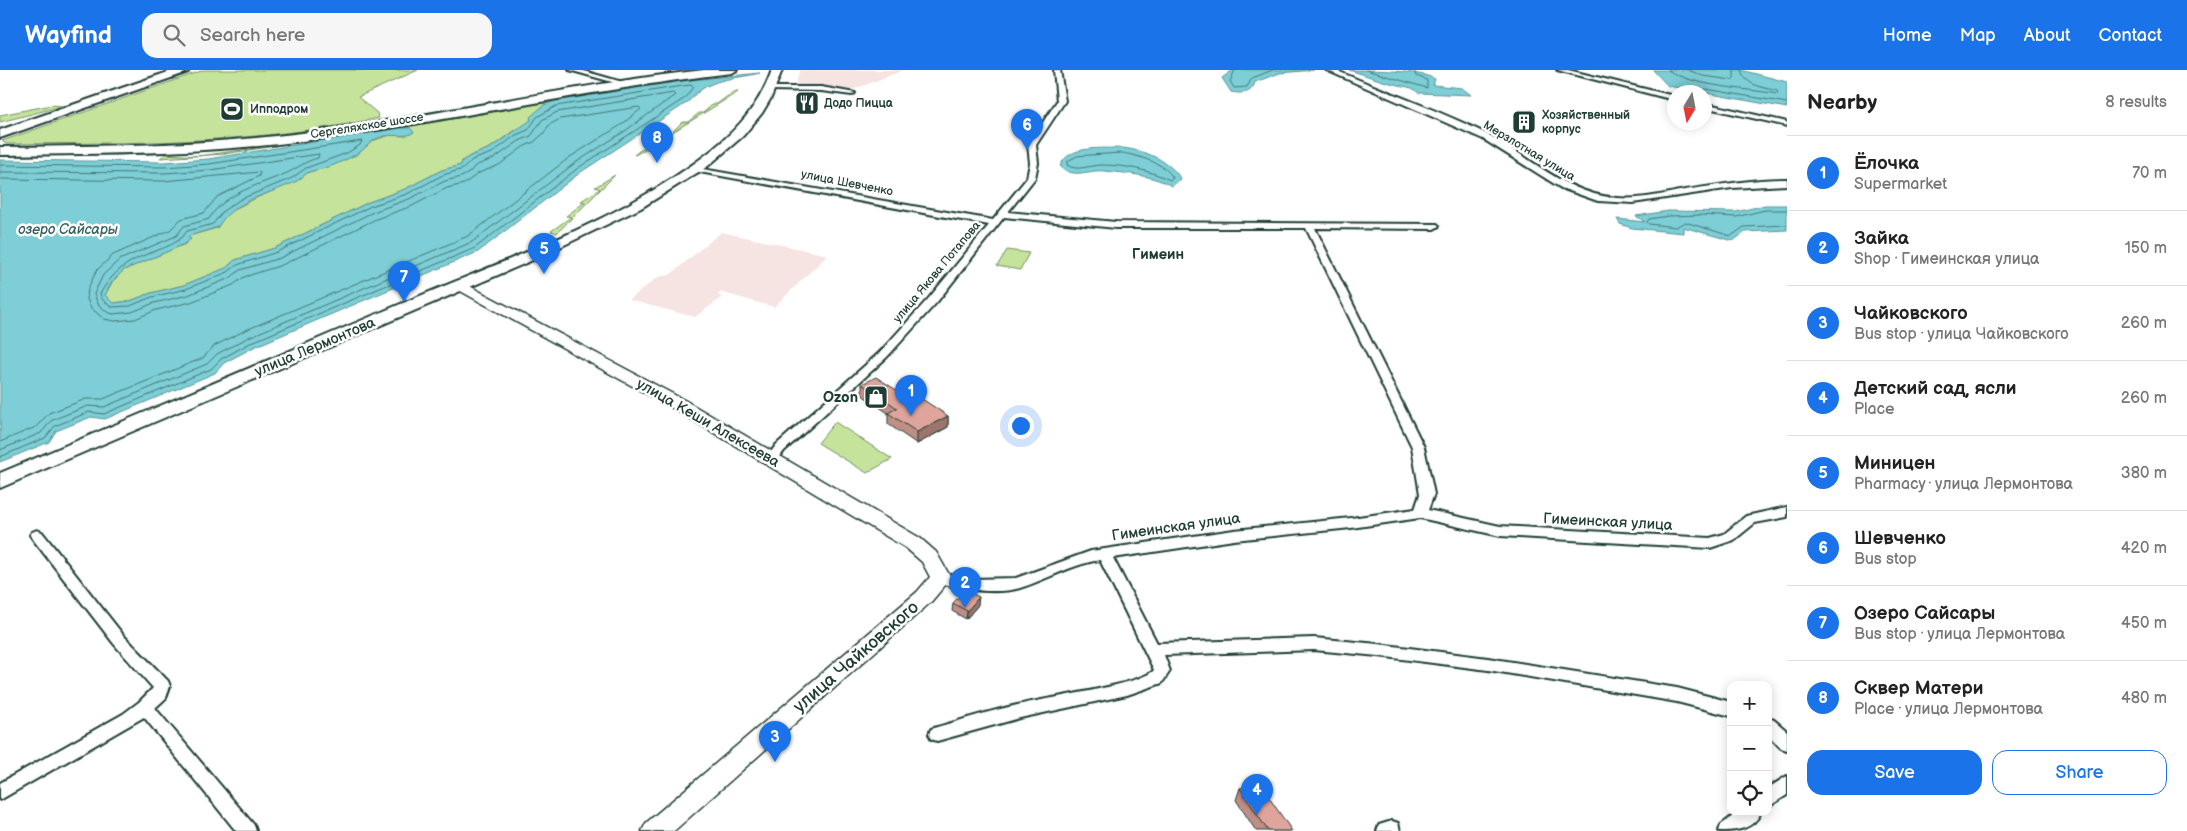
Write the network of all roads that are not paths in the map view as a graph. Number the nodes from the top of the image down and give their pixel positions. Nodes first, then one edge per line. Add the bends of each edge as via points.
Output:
1 (184, 70) edge
2 (572, 70) edge
3 (732, 70) edge
4 (777, 70) edge
5 (1057, 70) edge
6 (1329, 70) edge
7 (1560, 70) edge
8 (623, 83) junction
9 (772, 89) junction
10 (852, 93) dead end
11 (1667, 96) edge
12 (1712, 107) edge
13 (1787, 124) edge
14 (0, 134) edge
15 (0, 151) edge
16 (694, 169) junction
17 (1787, 182) edge
18 (1002, 214) junction
19 (994, 223) junction
20 (1309, 225) junction
21 (1434, 226) dead end
22 (460, 285) junction
23 (772, 459) junction
24 (0, 481) edge
25 (1787, 512) edge
26 (1420, 513) junction
27 (36, 535) dead end
28 (1104, 554) junction
29 (941, 578) junction
30 (1153, 649) junction
31 (145, 707) junction
32 (1727, 708) edge
33 (1769, 726) edge
34 (937, 734) dead end
35 (1787, 743) edge
36 (1787, 784) edge
37 (0, 792) edge
38 (1772, 796) edge
39 (1747, 816) edge
40 (247, 831) edge
41 (655, 831) edge
42 (1728, 831) edge

1 - 14 main road
2 - 8 street
3 - 8 main road, Сергеляхское шоссе
4 - 9 main road, улица Лермонтова
5 - 18 street, улица Якова Потапова via 1061,101 1032,145 1034,163 1031,178
6 - 17 street, Мерзлотная улица via 1473,131 1499,144 1540,174 1598,198 1642,200 1756,182
7 - 11 street
8 - 15 main road, Сергеляхское шоссе via 262,141
9 - 10 street
9 - 16 main road, улица Лермонтова via 744,127
12 - 13 street
16 - 19 street, улица Шевченко
16 - 22 main road, улица Лермонтова via 649,197 583,231
18 - 19 street, улица Якова Потапова
18 - 20 street via 1116,224
19 - 23 street, улица Якова Потапова via 933,300 883,354
20 - 21 street
20 - 26 street via 1418,447 1427,494
22 - 23 main road, улица Кеши Алексеева
22 - 24 main road, улица Лермонтова
23 - 29 main road, улица Кеши Алексеева via 913,543 929,556
25 - 26 street, Гимеинская улица via 1750,519 1729,537 1710,543 1500,531
26 - 28 street, Гимеинская улица
27 - 31 street via 119,640 162,686 160,693
28 - 29 street, Гимеинская улица via 1017,582 971,584
28 - 30 street
29 - 41 main road, улица Чайковского via 912,608
30 - 32 street via 1314,644 1378,650 1488,664 1677,695
30 - 34 street via 1162,671 1156,678 1127,688 1020,711
31 - 37 street
31 - 40 street
33 - 35 street
36 - 38 street
39 - 42 street

